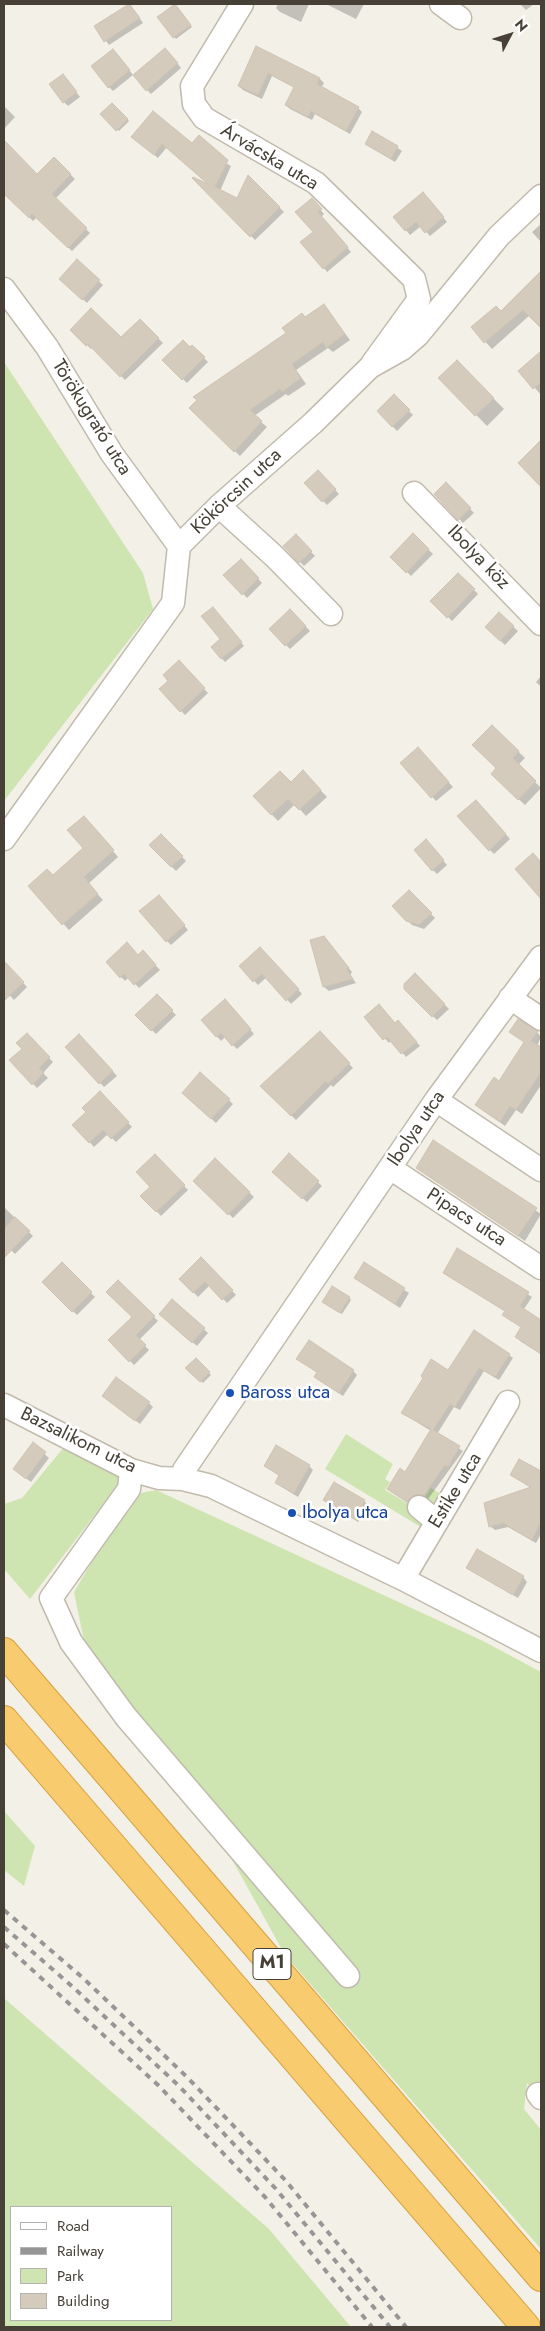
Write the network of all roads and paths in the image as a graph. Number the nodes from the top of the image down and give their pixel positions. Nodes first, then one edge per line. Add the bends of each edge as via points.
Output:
1 (442, 4) edge
2 (237, 5) edge
3 (460, 18) dead end
4 (541, 196) edge
5 (4, 289) edge
6 (370, 367) junction
7 (414, 493) dead end
8 (219, 506) junction
9 (180, 546) junction
10 (331, 614) dead end
11 (541, 624) edge
12 (4, 839) edge
13 (541, 957) edge
14 (510, 998) junction
15 (541, 1019) edge
16 (436, 1100) junction
17 (390, 1168) junction
18 (541, 1170) edge
19 (541, 1268) edge
20 (508, 1402) dead end
21 (4, 1405) edge
22 (131, 1470) junction
23 (183, 1479) junction
24 (419, 1507) dead end
25 (438, 1522) junction
26 (402, 1579) junction
27 (541, 1651) edge
28 (4, 1652) edge
29 (4, 1720) edge
30 (348, 1976) dead end
31 (541, 2277) edge
32 (526, 2327) edge

1 - 3 street
2 - 6 street, Árvácska utca via 192,86 194,104 204,118 316,183 414,279 419,299
4 - 6 street, Kökörcsin utca via 499,236 418,335 402,349
5 - 9 street, Törökugrató utca via 47,347 112,454
6 - 8 street, Kökörcsin utca via 313,423
7 - 11 street, Ibolya köz
8 - 9 street, Kökörcsin utca
8 - 10 street
9 - 12 street, Kökörcsin utca via 173,603
13 - 14 street, Ibolya utca
14 - 15 street
14 - 16 street, Ibolya utca
16 - 17 street, Ibolya utca
16 - 18 street
17 - 19 street, Pipacs utca
17 - 23 street, Ibolya utca via 184,1470
20 - 25 street, Estike utca
21 - 22 street, Bazsalikom utca
22 - 23 street, Bazsalikom utca via 159,1478
22 - 30 street via 129,1489 51,1598 71,1642 126,1717
23 - 26 street via 211,1486
24 - 25 street
25 - 26 street, Estike utca
26 - 27 street
28 - 31 highway, M1
29 - 32 highway, M1

